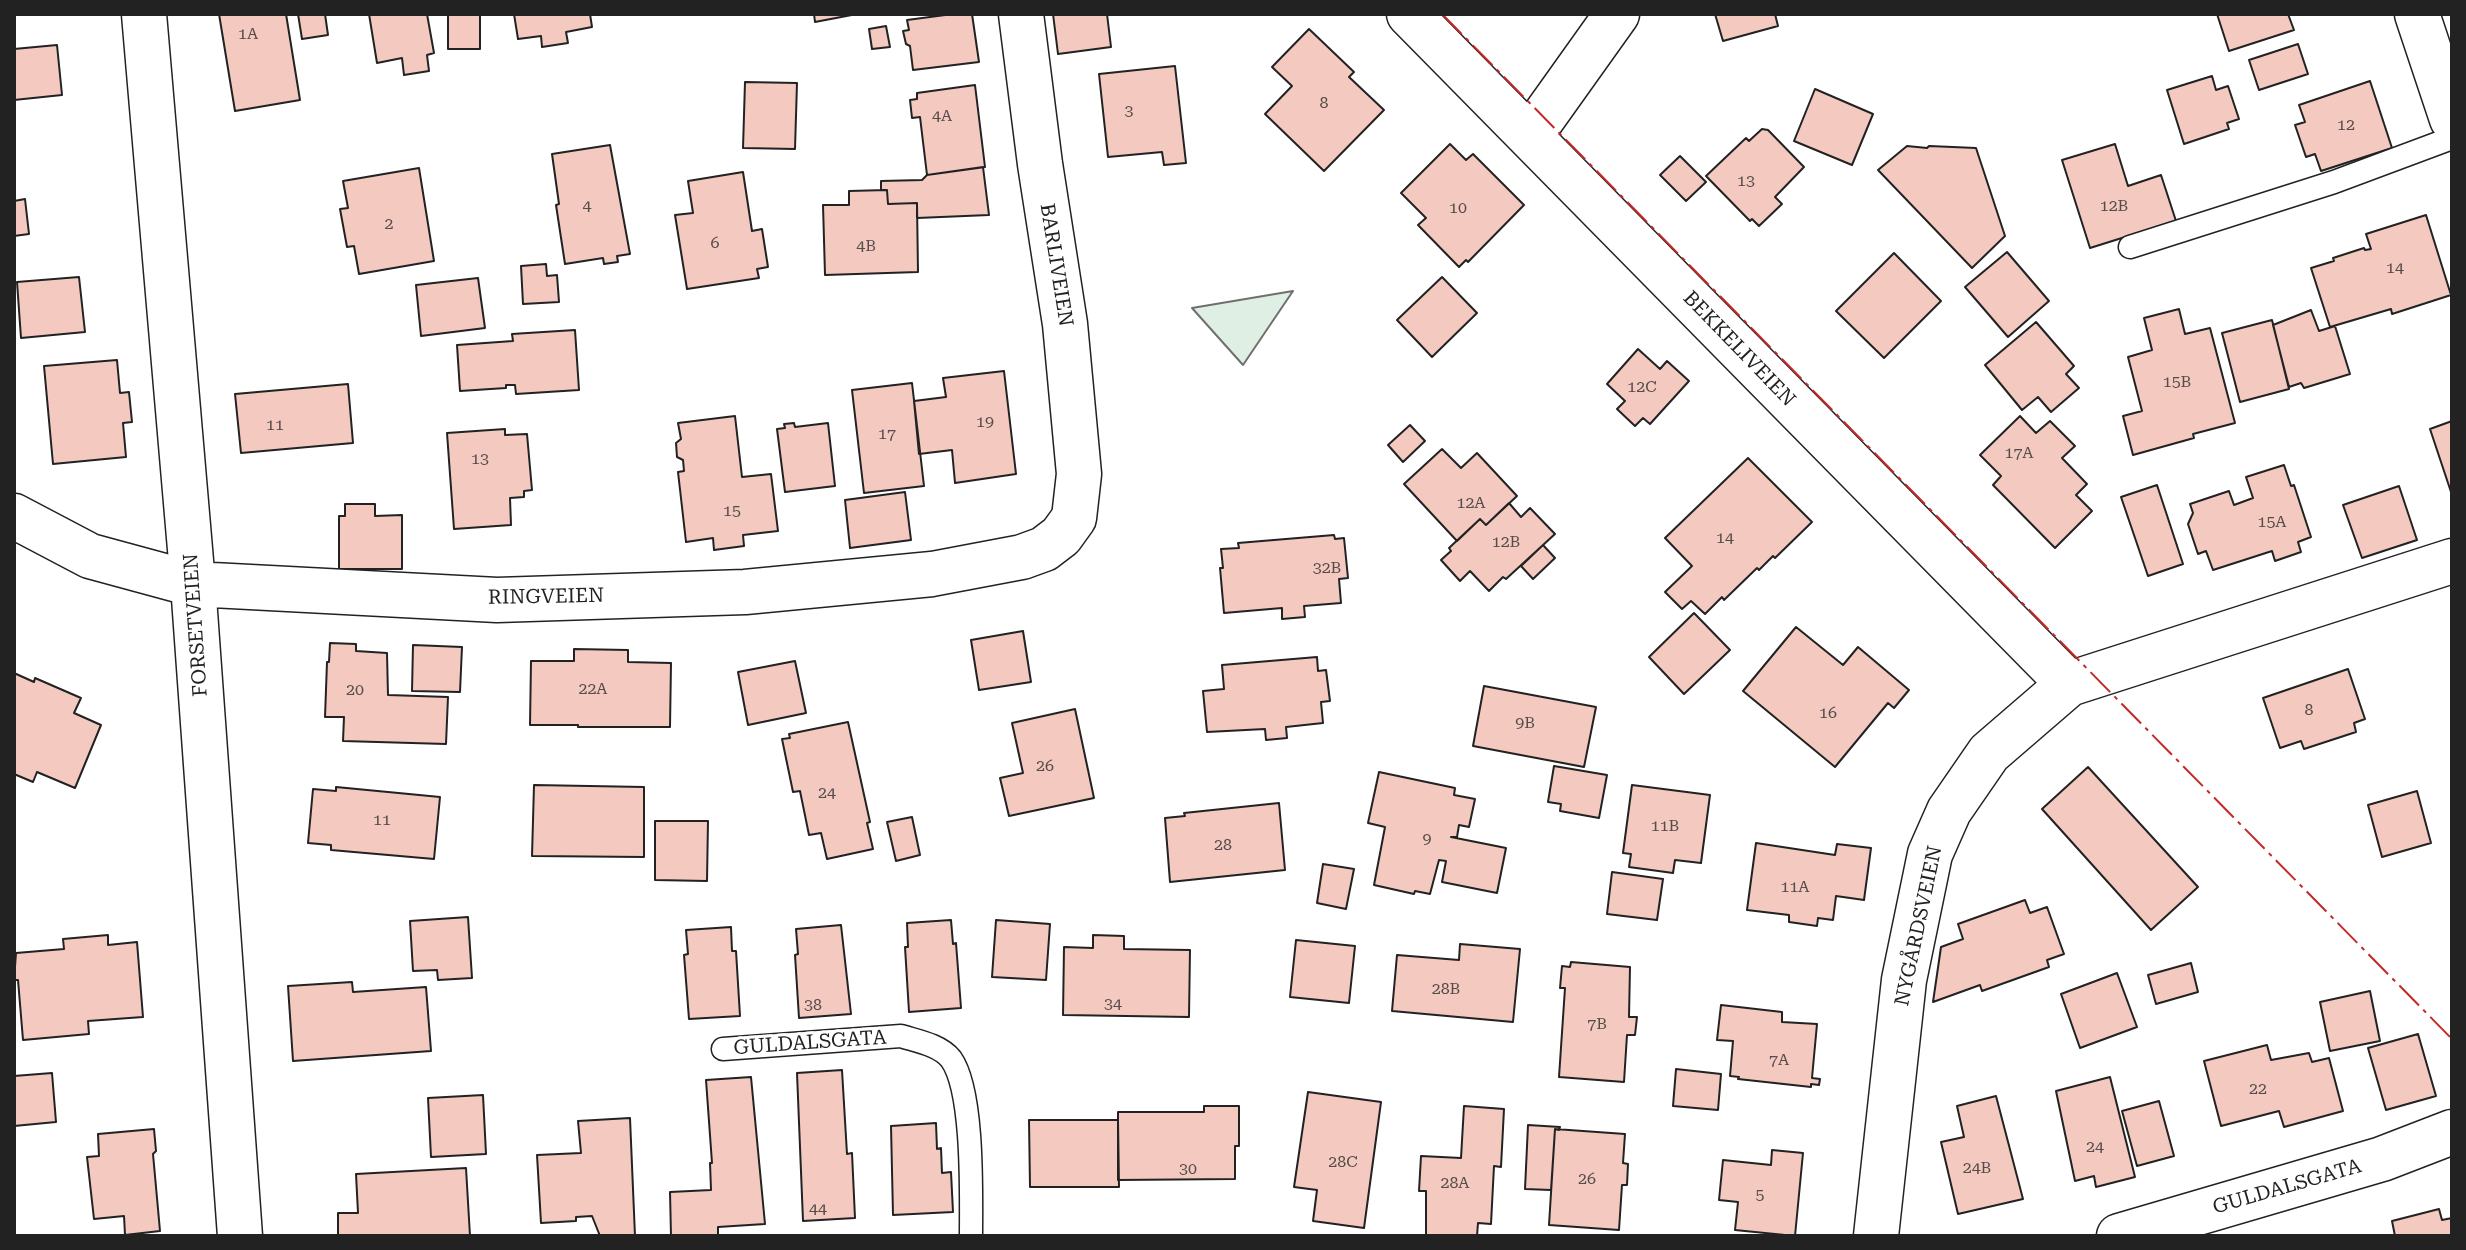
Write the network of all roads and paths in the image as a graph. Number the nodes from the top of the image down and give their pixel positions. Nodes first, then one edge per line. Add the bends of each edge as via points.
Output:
1 (144, 14) edge
2 (1021, 14) edge
3 (1409, 14) edge
4 (1617, 14) edge
5 (2417, 14) edge
6 (2452, 119) edge
7 (1530, 136) junction
8 (2452, 138) edge
9 (2130, 247) dead end
10 (14, 516) edge
11 (1074, 518) joint
12 (2452, 561) edge
13 (193, 584) junction
14 (2069, 684) junction
15 (723, 1049) dead end
16 (2452, 1132) edge
17 (240, 1236) edge
18 (971, 1236) edge
19 (1876, 1236) edge
20 (2119, 1236) edge

1 - 13 street, FORSETVEIEN
2 - 11 street, BARLIVEIEN via 1065,324 1079,474
3 - 7 street, BEKKELIVEIEN
4 - 7 street
5 - 6 street
7 - 14 street, BEKKELIVEIEN
8 - 9 lane
10 - 13 street, RINGVEIEN via 90,556
11 - 13 street, RINGVEIEN via 1044,549 1022,557 932,574 745,592 497,600
12 - 14 street, NYGÅRDSVEIEN
13 - 17 street, FORSETVEIEN
14 - 19 street, NYGÅRDSVEIEN via 1989,753 1949,811 1930,854 1904,980
15 - 18 lane, GULDALSGATA via 901,1036 949,1057 960,1077 972,1161
16 - 20 street, GULDALSGATA via 2382,1159

